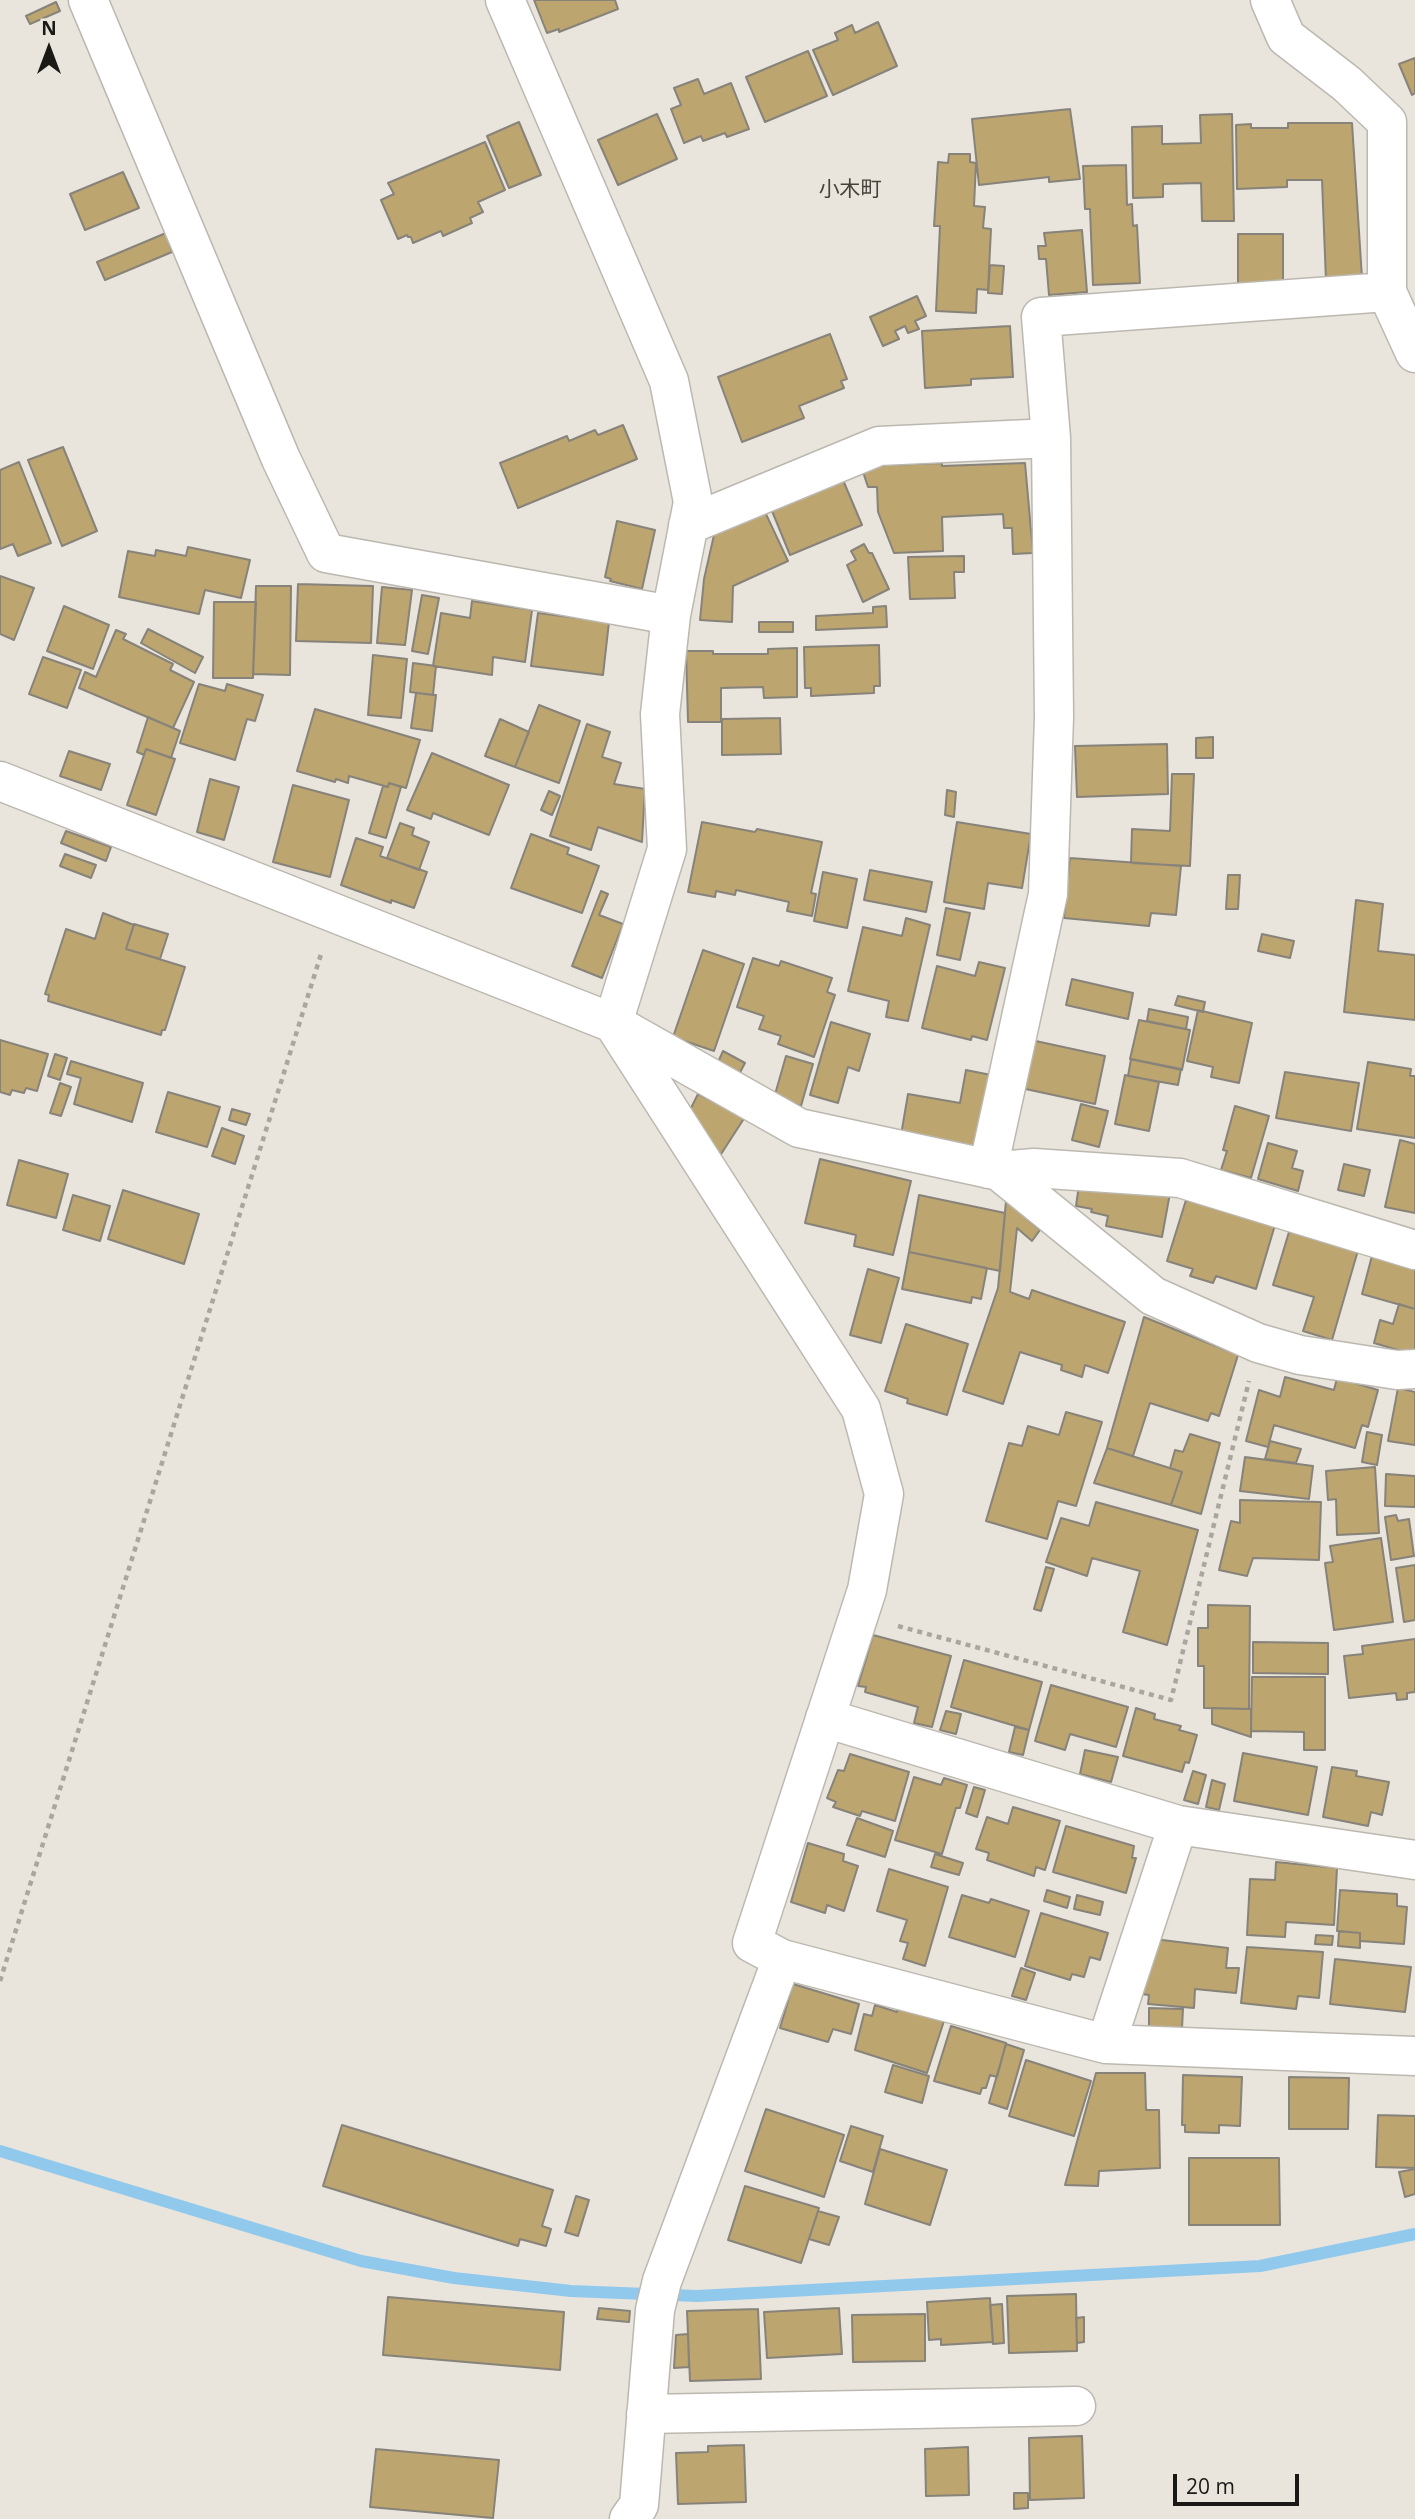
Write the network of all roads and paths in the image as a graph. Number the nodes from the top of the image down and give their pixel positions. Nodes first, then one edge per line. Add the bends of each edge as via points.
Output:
1 (88, 0) edge
2 (505, 0) edge
3 (1270, 0) edge
4 (1387, 292) junction
5 (1415, 353) edge
6 (1051, 438) junction
7 (688, 525) junction
8 (671, 615) junction
9 (0, 781) edge
10 (334, 914) junction
11 (613, 1023) junction
12 (993, 1170) junction
13 (1415, 1250) edge
14 (1258, 1343) junction
15 (1415, 1369) edge
16 (858, 1615) junction
17 (825, 1718) junction
18 (1178, 1825) junction
19 (1415, 1860) edge
20 (782, 1959) junction
21 (0, 1981) edge
22 (1106, 2044) junction
23 (1415, 2056) edge
24 (1076, 2406) dead end
25 (646, 2414) junction
26 (629, 2519) edge

1 - 8 street via 281,460 326,554
2 - 7 street via 669,381 693,502
3 - 4 street via 1286,37 1387,122
4 - 5 street
4 - 6 street via 1041,317
6 - 7 street via 879,446
6 - 12 street via 1054,717 1048,894
7 - 8 street
8 - 11 street via 660,714 667,849
9 - 10 street
10 - 11 street
10 - 21 path
11 - 12 street via 799,1128
11 - 16 street via 861,1409 884,1493 867,1590
12 - 13 street via 1034,1168 1180,1178
12 - 14 street via 1153,1296
14 - 15 street via 1300,1355
14 - 16 path via 1171,1700
16 - 17 street
17 - 18 street
17 - 20 street via 752,1943
18 - 19 street
18 - 22 street
20 - 22 street
20 - 25 street via 659,2295
22 - 23 street
24 - 25 street
25 - 26 street via 639,2505

